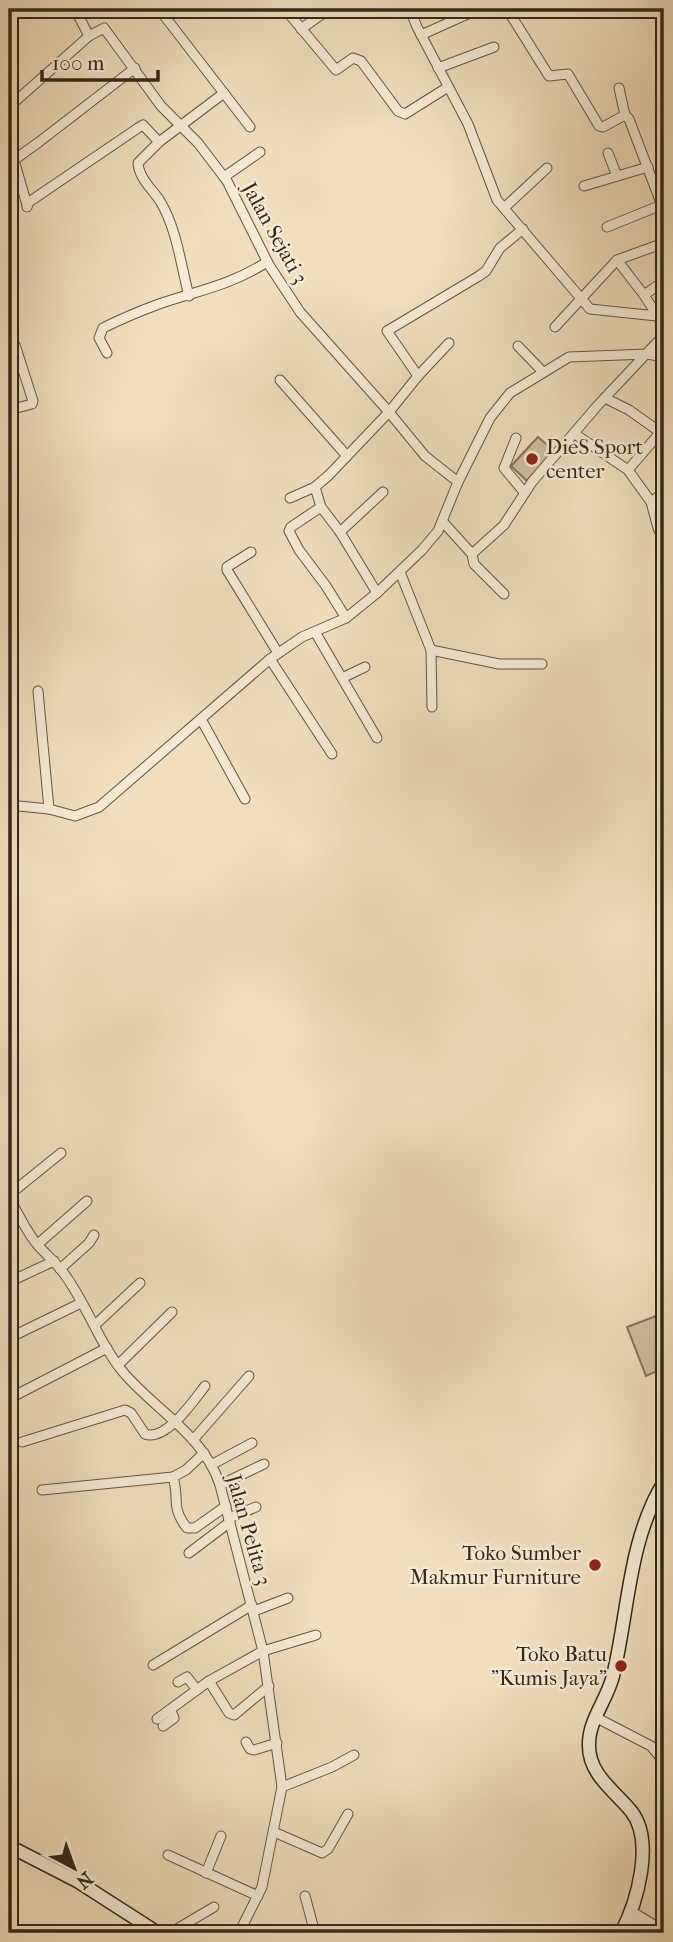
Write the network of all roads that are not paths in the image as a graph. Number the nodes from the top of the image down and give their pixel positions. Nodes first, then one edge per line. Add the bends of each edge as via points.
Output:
1 (75, 9) edge
2 (159, 9) edge
3 (285, 9) edge
4 (329, 9) edge
5 (410, 9) edge
6 (479, 9) edge
7 (507, 9) edge
8 (300, 29) junction
9 (421, 35) junction
10 (89, 36) junction
11 (494, 47) dead end
12 (135, 68) junction
13 (438, 68) junction
14 (448, 87) junction
15 (619, 89) dead end
16 (224, 93) junction
17 (9, 107) edge
18 (625, 115) junction
19 (182, 126) junction
20 (250, 127) dead end
21 (9, 142) edge
22 (159, 142) junction
23 (260, 152) dead end
24 (608, 153) dead end
25 (13, 160) junction
26 (648, 167) junction
27 (547, 168) dead end
28 (617, 176) junction
29 (224, 177) junction
30 (584, 186) dead end
31 (663, 206) edge
32 (504, 208) junction
33 (607, 227) dead end
34 (523, 229) junction
35 (664, 243) edge
36 (617, 260) junction
37 (267, 262) junction
38 (664, 281) edge
39 (645, 295) junction
40 (189, 296) junction
41 (582, 300) junction
42 (657, 316) junction
43 (664, 326) edge
44 (555, 327) dead end
45 (664, 335) edge
46 (449, 343) dead end
47 (518, 346) dead end
48 (9, 348) edge
49 (107, 353) dead end
50 (647, 354) junction
51 (664, 357) edge
52 (542, 372) junction
53 (418, 376) junction
54 (280, 380) dead end
55 (605, 398) junction
56 (9, 410) edge
57 (389, 412) junction
58 (662, 430) edge
59 (575, 434) junction
60 (516, 438) dead end
61 (347, 456) junction
62 (628, 470) junction
63 (458, 482) junction
64 (315, 487) junction
65 (383, 492) dead end
66 (524, 492) junction
67 (664, 492) edge
68 (290, 498) dead end
69 (651, 502) junction
70 (321, 507) junction
71 (443, 522) junction
72 (340, 532) junction
73 (664, 540) edge
74 (251, 552) dead end
75 (472, 554) junction
76 (400, 572) junction
77 (377, 593) junction
78 (504, 594) dead end
79 (346, 618) junction
80 (315, 632) junction
81 (431, 650) junction
82 (274, 656) junction
83 (542, 664) dead end
84 (365, 667) dead end
85 (342, 678) junction
86 (38, 691) dead end
87 (432, 707) dead end
88 (201, 719) junction
89 (377, 738) dead end
90 (332, 754) dead end
91 (245, 799) dead end
92 (9, 805) edge
93 (49, 809) junction
94 (61, 1153) dead end
95 (9, 1196) edge
96 (87, 1201) dead end
97 (94, 1235) dead end
98 (38, 1244) junction
99 (57, 1265) junction
100 (9, 1282) edge
101 (140, 1283) dead end
102 (81, 1303) junction
103 (172, 1312) dead end
104 (95, 1325) junction
105 (9, 1338) edge
106 (107, 1348) junction
107 (118, 1365) junction
108 (249, 1376) dead end
109 (205, 1386) dead end
110 (18, 1394) dead end
111 (177, 1421) junction
112 (193, 1440) junction
113 (22, 1442) dead end
114 (252, 1443) dead end
115 (204, 1453) junction
116 (264, 1464) dead end
117 (212, 1465) junction
118 (173, 1477) junction
119 (664, 1482) edge
120 (220, 1485) junction
121 (42, 1490) dead end
122 (653, 1500) junction
123 (226, 1506) junction
124 (256, 1507) dead end
125 (664, 1509) edge
126 (229, 1520) junction
127 (189, 1553) dead end
128 (288, 1598) dead end
129 (253, 1608) junction
130 (316, 1635) dead end
131 (263, 1651) junction
132 (153, 1665) dead end
133 (209, 1681) junction
134 (178, 1682) dead end
135 (269, 1686) junction
136 (197, 1690) junction
137 (595, 1717) junction
138 (160, 1722) dead end
139 (246, 1742) dead end
140 (277, 1743) junction
141 (354, 1755) dead end
142 (664, 1762) edge
143 (282, 1787) junction
144 (348, 1814) dead end
145 (274, 1832) junction
146 (221, 1836) dead end
147 (9, 1846) edge
148 (168, 1855) dead end
149 (206, 1873) junction
150 (258, 1896) junction
151 (305, 1896) dead end
152 (214, 1908) dead end
153 (630, 1914) junction
154 (664, 1931) edge
155 (158, 1933) edge
156 (170, 1933) edge
157 (239, 1933) edge
158 (315, 1933) edge
159 (621, 1933) edge
160 (651, 1933) edge

1 - 10 street
2 - 16 street
3 - 8 street
4 - 8 street
5 - 9 street
6 - 9 street
7 - 18 street via 549,76 568,74 598,126
8 - 14 street via 336,70 353,58 361,61 405,114
9 - 13 street
10 - 12 street, Jalan Sejati 3 via 104,28
10 - 17 street
11 - 13 street
12 - 19 street, Jalan Sejati 3 via 161,106
12 - 25 street
13 - 14 street
14 - 32 street
15 - 18 street
16 - 19 street
16 - 20 street
18 - 26 street
19 - 22 street
19 - 29 street, Jalan Sejati 3
21 - 25 street
22 - 25 street via 143,125 27,207
22 - 40 street via 138,163 139,171 171,224
23 - 29 street
24 - 28 street
26 - 28 street
26 - 31 street
27 - 32 street
28 - 30 street
29 - 37 street, Jalan Sejati 3
31 - 33 street
32 - 34 street
34 - 41 street
34 - 53 street via 500,248 486,271 387,331
35 - 36 street
36 - 39 street
36 - 41 street
37 - 40 street via 246,275
37 - 57 street, Jalan Sejati 3 via 300,312
38 - 39 street
39 - 42 street
40 - 49 street via 103,328 99,338
41 - 42 street via 596,311
41 - 44 street
42 - 43 street
45 - 50 street
46 - 53 street
47 - 52 street
48 - 56 street via 15,345 33,401
50 - 51 street
50 - 52 street via 569,357
50 - 55 street
52 - 63 street via 510,393 496,409
53 - 57 street
54 - 61 street
55 - 58 street
55 - 59 street
57 - 61 street
57 - 63 street, Jalan Sejati 3 via 425,456
58 - 62 street
59 - 62 street
59 - 66 street
60 - 66 street via 504,468
61 - 64 street
62 - 69 street
63 - 71 street
64 - 68 street
64 - 70 street
65 - 72 street
66 - 75 street via 504,525
67 - 69 street
69 - 73 street
70 - 72 street
70 - 79 street via 289,531
71 - 75 street
71 - 76 street
72 - 77 street
74 - 82 street via 227,570
75 - 78 street via 474,564
76 - 77 street
76 - 81 street
77 - 79 street
79 - 80 street
80 - 82 street
80 - 85 street
81 - 83 street via 499,664
81 - 87 street
82 - 88 street
82 - 90 street
84 - 85 street
85 - 89 street
86 - 93 street
88 - 91 street
88 - 93 street via 99,807 75,816
92 - 93 street
94 - 95 street
95 - 98 street, Jalan Pelita 3
96 - 98 street
97 - 99 street
98 - 99 street, Jalan Pelita 3
99 - 100 street
99 - 102 street, Jalan Pelita 3
101 - 104 street
102 - 104 street, Jalan Pelita 3
102 - 105 street
103 - 107 street
104 - 106 street, Jalan Pelita 3
106 - 107 street, Jalan Pelita 3
106 - 110 street
107 - 111 street, Jalan Pelita 3
108 - 112 street
109 - 111 street
111 - 112 street, Jalan Pelita 3
111 - 113 street via 151,1436 131,1413 120,1411
112 - 115 street, Jalan Pelita 3
114 - 117 street
115 - 117 street, Jalan Pelita 3
115 - 118 street
116 - 120 street
117 - 120 street, Jalan Pelita 3
118 - 121 street
118 - 123 street via 175,1507 187,1528 195,1528
119 - 122 main road
120 - 123 street, Jalan Pelita 3
122 - 125 street
122 - 137 main road via 635,1549 613,1678
123 - 126 street, Jalan Pelita 3
124 - 126 street
126 - 127 street
126 - 129 street, Jalan Pelita 3
128 - 129 street
129 - 131 street, Jalan Pelita 3
129 - 132 street
130 - 131 street
131 - 133 street
131 - 135 street, Jalan Pelita 3
133 - 135 street via 234,1715
133 - 136 street
134 - 136 street via 187,1677
135 - 140 street, Jalan Pelita 3
136 - 138 street
137 - 142 street via 651,1746
137 - 153 main road via 591,1763 633,1813 641,1832 639,1886
139 - 140 street via 254,1750
140 - 143 street, Jalan Pelita 3
141 - 143 street
143 - 145 street, Jalan Pelita 3
144 - 145 street via 322,1853
145 - 150 street, Jalan Pelita 3
146 - 149 street
147 - 155 main road via 77,1881
148 - 149 street
149 - 150 street
150 - 157 street, Jalan Pelita 3
151 - 158 street
152 - 156 street
153 - 154 street
153 - 159 main road
153 - 160 street

